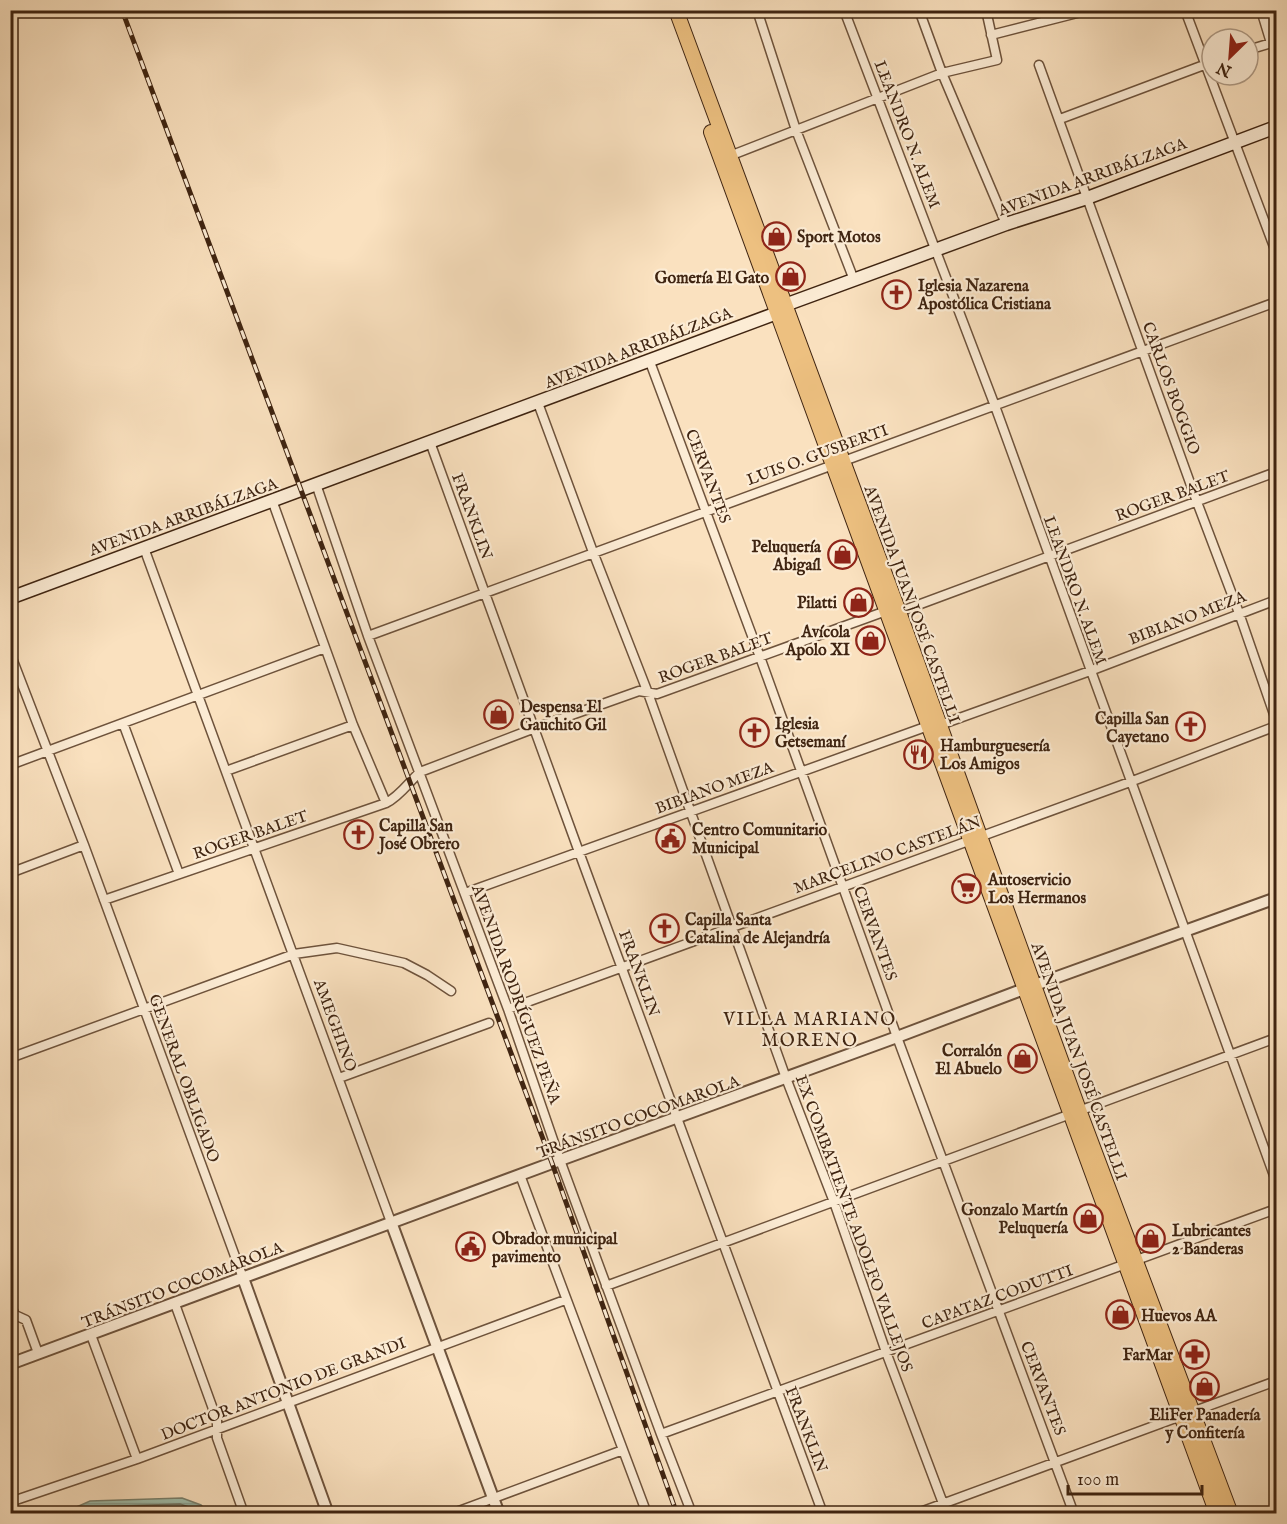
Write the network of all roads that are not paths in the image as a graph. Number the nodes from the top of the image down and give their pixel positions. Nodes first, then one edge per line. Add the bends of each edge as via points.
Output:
1 (667, 10) edge
2 (676, 10) edge
3 (758, 10) edge
4 (844, 10) edge
5 (919, 10) edge
6 (986, 10) edge
7 (1089, 10) edge
8 (1185, 10) edge
9 (1261, 10) edge
10 (1276, 18) edge
11 (1265, 21) junction
12 (991, 35) junction
13 (1200, 45) edge
14 (1260, 46) edge
15 (1039, 65) dead end
16 (1200, 66) edge
17 (942, 73) junction
18 (1216, 87) edge
19 (878, 97) junction
20 (1060, 119) junction
21 (1276, 127) edge
22 (796, 130) junction
23 (1234, 142) junction
24 (726, 158) junction
25 (1087, 198) junction
26 (1006, 224) junction
27 (936, 250) junction
28 (1276, 252) edge
29 (854, 280) junction
30 (1276, 302) edge
31 (781, 309) junction
32 (1144, 351) junction
33 (650, 362) junction
34 (538, 403) junction
35 (994, 406) junction
36 (430, 442) junction
37 (838, 462) junction
38 (1276, 472) edge
39 (316, 484) junction
40 (272, 500) junction
41 (1197, 502) junction
42 (706, 510) junction
43 (144, 548) junction
44 (593, 552) junction
45 (1048, 557) junction
46 (485, 592) junction
47 (10, 598) edge
48 (1276, 600) edge
49 (892, 612) junction
50 (1239, 613) junction
51 (368, 636) junction
52 (325, 648) junction
53 (10, 653) edge
54 (760, 657) junction
55 (1090, 671) junction
56 (648, 693) junction
57 (198, 695) junction
58 (1276, 720) edge
59 (123, 723) junction
60 (353, 725) junction
61 (934, 726) junction
62 (1276, 726) edge
63 (535, 728) junction
64 (47, 752) junction
65 (10, 765) edge
66 (226, 771) junction
67 (802, 771) junction
68 (420, 772) junction
69 (1130, 782) junction
70 (386, 803) junction
71 (690, 812) junction
72 (975, 838) junction
73 (84, 845) junction
74 (254, 849) junction
75 (579, 852) junction
76 (10, 873) edge
77 (179, 874) junction
78 (843, 886) junction
79 (465, 893) junction
80 (1276, 898) edge
81 (104, 900) junction
82 (732, 927) junction
83 (1187, 931) junction
84 (294, 954) junction
85 (623, 966) junction
86 (1029, 987) junction
87 (451, 991) dead end
88 (143, 1008) junction
89 (508, 1009) junction
90 (489, 1023) dead end
91 (897, 1037) junction
92 (1276, 1038) edge
93 (1231, 1055) junction
94 (10, 1058) edge
95 (339, 1078) junction
96 (786, 1078) junction
97 (1075, 1113) junction
98 (676, 1118) junction
99 (560, 1160) junction
100 (945, 1162) junction
101 (520, 1175) junction
102 (1276, 1181) edge
103 (834, 1202) junction
104 (1276, 1209) edge
105 (391, 1222) junction
106 (723, 1242) junction
107 (1131, 1263) junction
108 (243, 1278) junction
109 (606, 1286) junction
110 (566, 1300) junction
111 (10, 1304) edge
112 (175, 1304) junction
113 (999, 1311) junction
114 (13, 1316) edge
115 (91, 1335) junction
116 (438, 1347) junction
117 (886, 1352) junction
118 (38, 1353) junction
119 (10, 1364) edge
120 (1276, 1381) edge
121 (777, 1392) junction
122 (287, 1402) junction
123 (1186, 1413) junction
124 (217, 1430) junction
125 (661, 1434) junction
126 (623, 1450) junction
127 (136, 1459) junction
128 (1055, 1462) junction
129 (493, 1498) junction
130 (10, 1502) edge
131 (943, 1503) junction
132 (244, 1514) edge
133 (328, 1514) edge
134 (451, 1514) edge
135 (499, 1514) edge
136 (647, 1514) edge
137 (692, 1514) edge
138 (823, 1514) edge
139 (915, 1514) edge
140 (947, 1514) edge
141 (1074, 1514) edge
142 (1217, 1514) edge
143 (1230, 1514) edge

1 - 24 main road, AVENIDA JUAN JOSÉ CASTELLI
2 - 24 main road, AVENIDA JUAN JOSÉ CASTELLI
3 - 22 street
4 - 19 street, LEANDRO N. ALEM
5 - 17 street
6 - 12 street
7 - 12 street
8 - 13 street
9 - 11 street
10 - 11 street
11 - 14 street via 1271,43
12 - 17 street via 997,60
15 - 20 street, CARLOS BOGGIO
16 - 20 street
17 - 19 street
17 - 26 street
18 - 23 street
19 - 22 street
19 - 27 street, LEANDRO N. ALEM
20 - 25 street, CARLOS BOGGIO
21 - 23 main road, AVENIDA ARRIBÁLZAGA
22 - 24 street
22 - 29 street
23 - 25 main road, AVENIDA ARRIBÁLZAGA
23 - 28 street
24 - 31 main road, AVENIDA JUAN JOSÉ CASTELLI
25 - 26 main road, AVENIDA ARRIBÁLZAGA
25 - 32 street, CARLOS BOGGIO
26 - 27 main road, AVENIDA ARRIBÁLZAGA
27 - 29 main road, AVENIDA ARRIBÁLZAGA
27 - 35 street, LEANDRO N. ALEM
29 - 31 main road, AVENIDA ARRIBÁLZAGA
30 - 32 street, LUIS O. GUSBERTI
31 - 33 main road, AVENIDA ARRIBÁLZAGA
31 - 37 main road, AVENIDA JUAN JOSÉ CASTELLI
32 - 35 street, LUIS O. GUSBERTI
32 - 41 street, CARLOS BOGGIO
33 - 34 main road, AVENIDA ARRIBÁLZAGA
33 - 42 street, CERVANTES
34 - 36 main road, AVENIDA ARRIBÁLZAGA
34 - 44 street, EX COMBATIENTE ADOLFO VALLEJOS
35 - 37 street, LUIS O. GUSBERTI
35 - 45 street, LEANDRO N. ALEM
36 - 39 main road, AVENIDA ARRIBÁLZAGA
36 - 46 street, FRANKLIN
37 - 42 street, LUIS O. GUSBERTI
37 - 49 main road, AVENIDA JUAN JOSÉ CASTELLI
38 - 41 street, ROGER BALET
39 - 40 main road, AVENIDA ARRIBÁLZAGA
39 - 51 street, AVENIDA RODRÍGUEZ PEÑA
40 - 43 main road, AVENIDA ARRIBÁLZAGA
40 - 52 street
41 - 45 street, ROGER BALET
41 - 50 street, CARLOS BOGGIO
42 - 44 street, LUIS O. GUSBERTI
42 - 54 street, CERVANTES
43 - 47 main road, AVENIDA ARRIBÁLZAGA
43 - 57 street, AMEGHINO
44 - 46 street, LUIS O. GUSBERTI
44 - 56 street, EX COMBATIENTE ADOLFO VALLEJOS
45 - 49 street, ROGER BALET
45 - 55 street, LEANDRO N. ALEM
46 - 51 street, LUIS O. GUSBERTI
46 - 63 street, FRANKLIN
48 - 50 street, BIBIANO MEZA
49 - 54 street, ROGER BALET
49 - 61 main road, AVENIDA JUAN JOSÉ CASTELLI
50 - 55 street, BIBIANO MEZA
50 - 58 street, CARLOS BOGGIO
51 - 68 street, AVENIDA RODRÍGUEZ PEÑA
52 - 57 street
52 - 60 street
53 - 64 street, GENERAL OBLIGADO
54 - 56 street, ROGER BALET via 657,694
54 - 67 street, CERVANTES
55 - 61 street, BIBIANO MEZA
55 - 69 street, LEANDRO N. ALEM
56 - 63 street, ROGER BALET via 639,692
56 - 71 street, EX COMBATIENTE ADOLFO VALLEJOS
57 - 59 street
57 - 66 street, AMEGHINO
59 - 64 street
59 - 77 street
60 - 66 street
60 - 70 street
61 - 67 street, BIBIANO MEZA
61 - 72 main road, AVENIDA JUAN JOSÉ CASTELLI
62 - 69 street, MARCELINO CASTELÁN
63 - 68 street, ROGER BALET
63 - 75 street, FRANKLIN
64 - 65 street
64 - 73 street, GENERAL OBLIGADO
66 - 74 street, AMEGHINO
67 - 71 street, BIBIANO MEZA
67 - 78 street, CERVANTES
68 - 70 street, ROGER BALET via 398,797
68 - 79 street, AVENIDA RODRÍGUEZ PEÑA
69 - 72 street, MARCELINO CASTELÁN
69 - 83 street, LEANDRO N. ALEM
70 - 74 street, ROGER BALET
71 - 75 street, BIBIANO MEZA
71 - 82 street, EX COMBATIENTE ADOLFO VALLEJOS
72 - 78 street, MARCELINO CASTELÁN
72 - 86 main road, AVENIDA JUAN JOSÉ CASTELLI
73 - 76 street
73 - 81 street, GENERAL OBLIGADO
74 - 77 street, ROGER BALET
74 - 84 street, AMEGHINO
75 - 79 street, BIBIANO MEZA
75 - 85 street, FRANKLIN
77 - 81 street, ROGER BALET
78 - 82 street, MARCELINO CASTELÁN
78 - 91 street, CERVANTES
79 - 89 street, AVENIDA RODRÍGUEZ PEÑA
80 - 83 street, TRÁNSITO COCOMAROLA
81 - 88 street, GENERAL OBLIGADO
82 - 85 street, MARCELINO CASTELÁN
82 - 96 street, EX COMBATIENTE ADOLFO VALLEJOS
83 - 86 street, TRÁNSITO COCOMAROLA
83 - 93 street, LEANDRO N. ALEM
84 - 87 street via 337,948 404,963
84 - 88 street
84 - 95 street, AMEGHINO
85 - 89 street, MARCELINO CASTELÁN
85 - 98 street, FRANKLIN
86 - 91 street, TRÁNSITO COCOMAROLA
86 - 97 main road, AVENIDA JUAN JOSÉ CASTELLI
88 - 94 street
88 - 108 street, GENERAL OBLIGADO
89 - 99 street, AVENIDA RODRÍGUEZ PEÑA
90 - 95 street
91 - 96 street, TRÁNSITO COCOMAROLA
91 - 100 street, CERVANTES
92 - 93 street
93 - 97 street
93 - 102 street, LEANDRO N. ALEM
95 - 105 street, AMEGHINO
96 - 98 street, TRÁNSITO COCOMAROLA
96 - 103 street, EX COMBATIENTE ADOLFO VALLEJOS
97 - 100 street
97 - 107 main road, AVENIDA JUAN JOSÉ CASTELLI
98 - 99 street, TRÁNSITO COCOMAROLA
98 - 106 street, FRANKLIN
99 - 101 street, TRÁNSITO COCOMAROLA
99 - 109 street, AVENIDA RODRÍGUEZ PEÑA
100 - 103 street
100 - 113 street, CERVANTES
101 - 105 street, TRÁNSITO COCOMAROLA
101 - 110 street
103 - 106 street
103 - 117 street, EX COMBATIENTE ADOLFO VALLEJOS
104 - 107 street, CAPATAZ CODUTTI
105 - 108 street, TRÁNSITO COCOMAROLA
105 - 116 street, AMEGHINO
106 - 109 street
106 - 121 street, FRANKLIN
107 - 113 street, CAPATAZ CODUTTI
107 - 123 main road, AVENIDA JUAN JOSÉ CASTELLI
108 - 112 street, TRÁNSITO COCOMAROLA
108 - 122 street, GENERAL OBLIGADO
109 - 125 street, AVENIDA RODRÍGUEZ PEÑA
110 - 116 street, DOCTOR ANTONIO DE GRANDI
110 - 126 street
111 - 114 street
112 - 115 street, TRÁNSITO COCOMAROLA
112 - 124 street via 217,1420
113 - 117 street, CAPATAZ CODUTTI
113 - 128 street, CERVANTES
114 - 118 street via 26,1320
115 - 118 street, TRÁNSITO COCOMAROLA
115 - 127 street
116 - 122 street, DOCTOR ANTONIO DE GRANDI
116 - 129 street, AMEGHINO
117 - 121 street, CAPATAZ CODUTTI
117 - 131 street, EX COMBATIENTE ADOLFO VALLEJOS
118 - 119 street, TRÁNSITO COCOMAROLA
120 - 123 street
121 - 125 street, CAPATAZ CODUTTI
121 - 138 street, FRANKLIN
122 - 124 street, DOCTOR ANTONIO DE GRANDI
122 - 133 street, GENERAL OBLIGADO
123 - 128 street
123 - 142 main road, AVENIDA JUAN JOSÉ CASTELLI
123 - 143 main road, AVENIDA JUAN JOSÉ CASTELLI
124 - 127 street, DOCTOR ANTONIO DE GRANDI
124 - 132 street
125 - 137 street, AVENIDA RODRÍGUEZ PEÑA
126 - 129 street
126 - 136 street
127 - 130 street, DOCTOR ANTONIO DE GRANDI
128 - 131 street
128 - 141 street, CERVANTES
129 - 134 street
129 - 135 street, AMEGHINO
131 - 139 street
131 - 140 street, EX COMBATIENTE ADOLFO VALLEJOS

